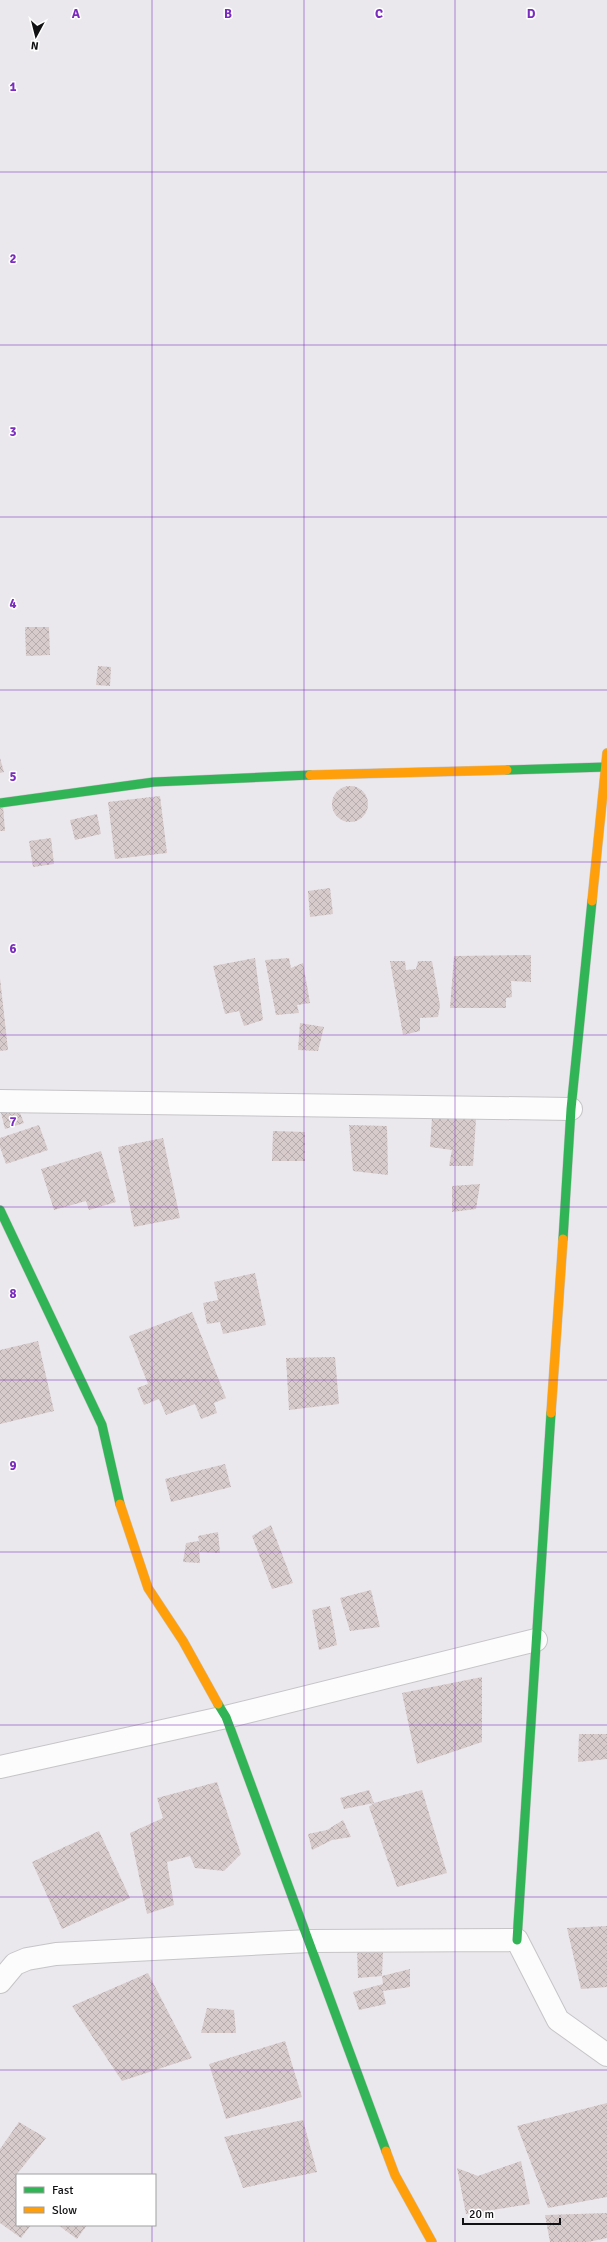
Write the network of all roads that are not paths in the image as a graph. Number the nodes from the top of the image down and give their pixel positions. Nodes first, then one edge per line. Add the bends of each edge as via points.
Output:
1 (607, 753) edge
2 (606, 767) junction
3 (0, 803) edge
4 (0, 1101) edge
5 (571, 1109) junction
6 (0, 1210) edge
7 (536, 1640) junction
8 (226, 1717) junction
9 (0, 1767) edge
10 (517, 1940) junction
11 (309, 1941) junction
12 (0, 1982) edge
13 (607, 2056) edge
14 (432, 2242) edge

1 - 2 street
2 - 3 street via 154,782
2 - 5 street
4 - 5 street
5 - 7 street
6 - 8 street via 102,1425 124,1519 148,1588 183,1641
7 - 8 street
7 - 10 street
8 - 9 street
8 - 11 street
10 - 11 street
10 - 13 street via 558,2020
11 - 12 street via 56,1954 27,1959 15,1964
11 - 14 street via 395,2175

